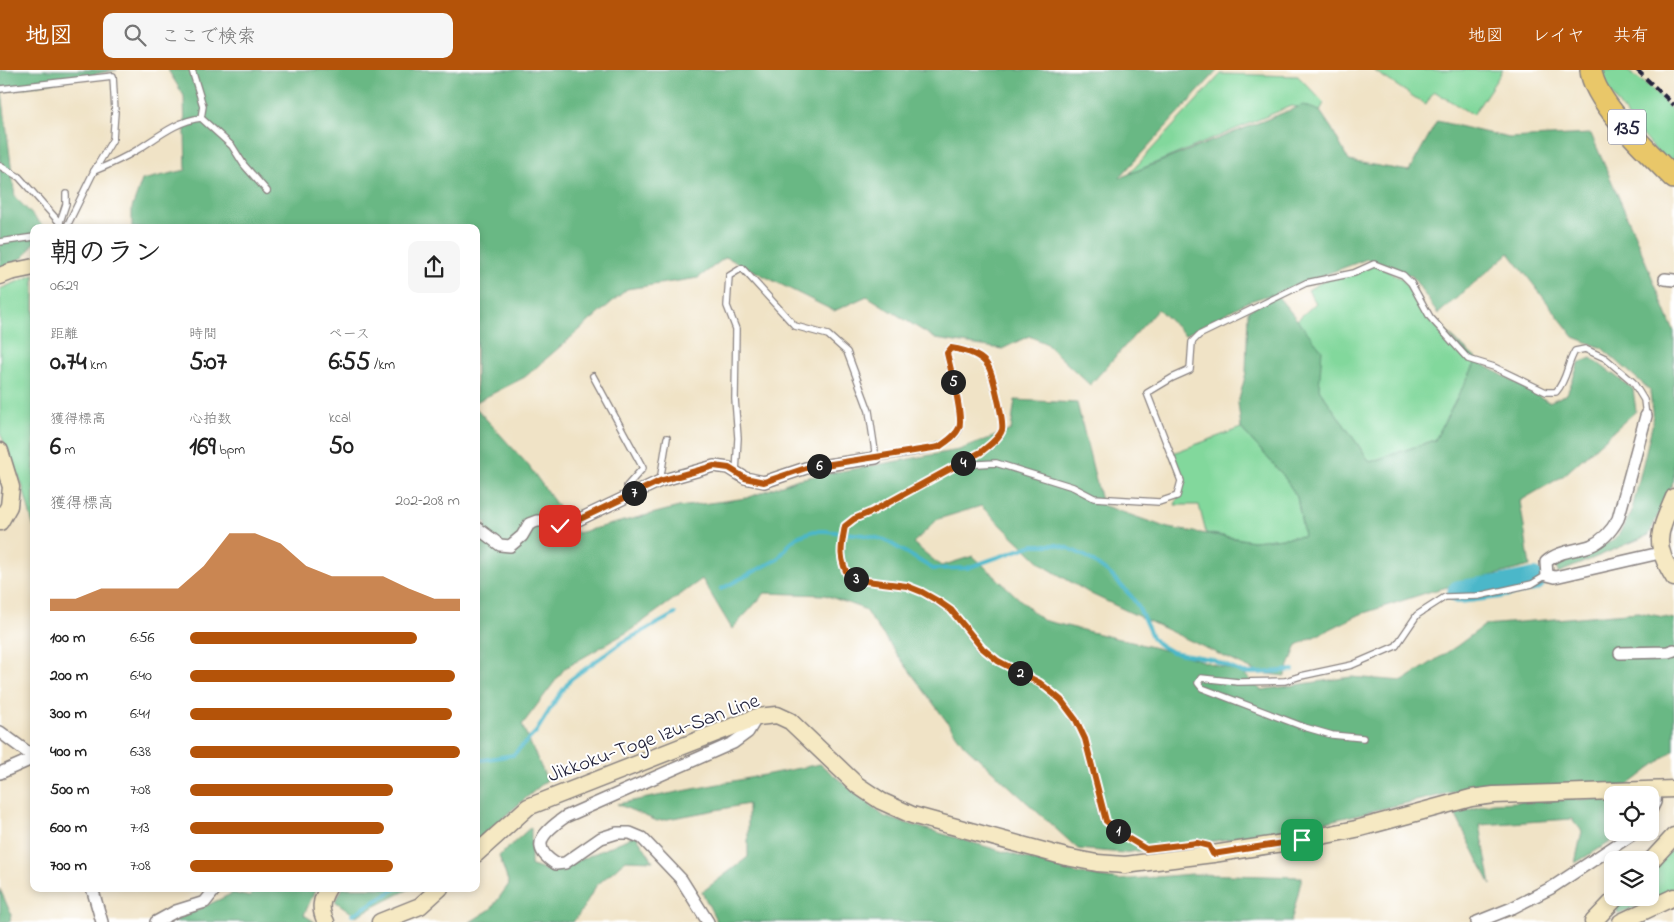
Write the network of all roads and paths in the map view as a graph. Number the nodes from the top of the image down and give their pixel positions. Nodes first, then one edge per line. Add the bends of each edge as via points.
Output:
1 (192, 70) edge
2 (1590, 70) edge
3 (0, 88) edge
4 (201, 118) junction
5 (0, 166) edge
6 (94, 171) junction
7 (1674, 178) edge
8 (267, 191) dead end
9 (66, 194) dead end
10 (58, 224) edge
11 (59, 224) edge
12 (68, 224) edge
13 (30, 238) edge
14 (0, 242) edge
15 (30, 268) edge
16 (0, 276) edge
17 (593, 376) dead end
18 (1646, 416) joint
19 (667, 438) dead end
20 (0, 451) edge
21 (876, 458) junction
22 (958, 466) junction
23 (736, 473) junction
24 (660, 481) junction
25 (628, 496) junction
26 (1674, 498) edge
27 (0, 522) edge
28 (480, 530) edge
29 (1660, 553) junction
30 (1547, 575) junction
31 (1674, 578) edge
32 (1674, 650) edge
33 (1620, 653) dead end
34 (757, 718) junction
35 (0, 732) edge
36 (1363, 738) dead end
37 (30, 755) edge
38 (30, 760) edge
39 (0, 773) edge
40 (1659, 788) edge
41 (1674, 789) edge
42 (1604, 790) edge
43 (1674, 836) edge
44 (1622, 841) edge
45 (480, 850) edge
46 (1659, 852) edge
47 (1213, 854) junction
48 (93, 892) edge
49 (213, 892) edge
50 (325, 892) edge
51 (436, 892) edge
52 (1674, 897) edge
53 (1608, 906) edge
54 (102, 922) edge
55 (156, 922) edge
56 (326, 922) edge
57 (380, 922) edge
58 (708, 922) edge
59 (1477, 922) edge
60 (1593, 922) edge
61 (1621, 922) edge

1 - 4 lane via 203,106
2 - 7 highway, 135 via 1605,103
3 - 6 lane via 113,76 116,112 113,140
4 - 6 lane via 180,123 120,160
4 - 8 lane via 232,146 244,166
5 - 10 lane via 19,177
6 - 12 lane
9 - 11 lane
13 - 14 lane
15 - 16 main road
17 - 25 lane via 643,468 627,486
18 - 22 lane via 1644,400 1633,382 1605,358 1585,349 1575,351 1564,384 1556,392 1546,392 1494,367 1468,359 1430,317 1411,283 1403,275 1374,264 1354,273 1306,283 1200,335 1192,342 1190,370 1147,393 1181,480 1177,496 1159,502 1094,498 1073,487 996,463
18 - 30 street via 1618,519 1611,531 1592,545 1553,556 1546,562
19 - 24 lane
20 - 27 main road via 11,487 9,506
21 - 22 lane via 939,447 953,438 960,426 947,353 951,348 980,358 988,366 1003,416 1002,430 994,441
21 - 23 street via 806,468 764,482
21 - 23 lane via 869,410 847,352 828,335 795,326 742,268 729,276 727,306 736,329
22 - 47 lane via 845,526 841,556 843,568 850,579 907,586 930,596 951,610 982,648 998,661 1040,683 1061,700 1085,739 1106,821 1126,837 1146,849 1197,843 1209,846
23 - 24 street via 729,468 714,466
24 - 25 street
25 - 28 street via 560,526 548,521 528,524 522,536 510,546 500,545
26 - 29 main road via 1662,526
29 - 30 street via 1555,577
29 - 31 main road
30 - 36 lane via 1532,584 1478,596 1445,597 1417,615 1396,646 1352,665 1285,681 1238,682 1201,678 1198,683 1202,688 1304,727 1332,735
32 - 33 street
34 - 45 main road, Jikkoku-Toge Izu-San Line via 528,806
34 - 47 main road, Jikkoku-Toge Izu-San Line via 777,715 790,720 857,785 881,801 912,815 1097,863 1125,865
34 - 58 street via 748,732 733,744 565,817 547,830 541,840 541,850 556,864 565,863 601,838 617,833 630,833 642,838 682,879
35 - 37 street
38 - 39 street
40 - 41 main road, Jikkoku-Toge Izu-San Line
42 - 47 main road, Jikkoku-Toge Izu-San Line via 1471,798 1356,829
43 - 46 main road
44 - 59 street via 1551,888
48 - 54 street
49 - 55 street via 205,902 176,911
50 - 56 main road via 321,912
51 - 57 main road via 420,906
52 - 61 main road
53 - 60 main road

